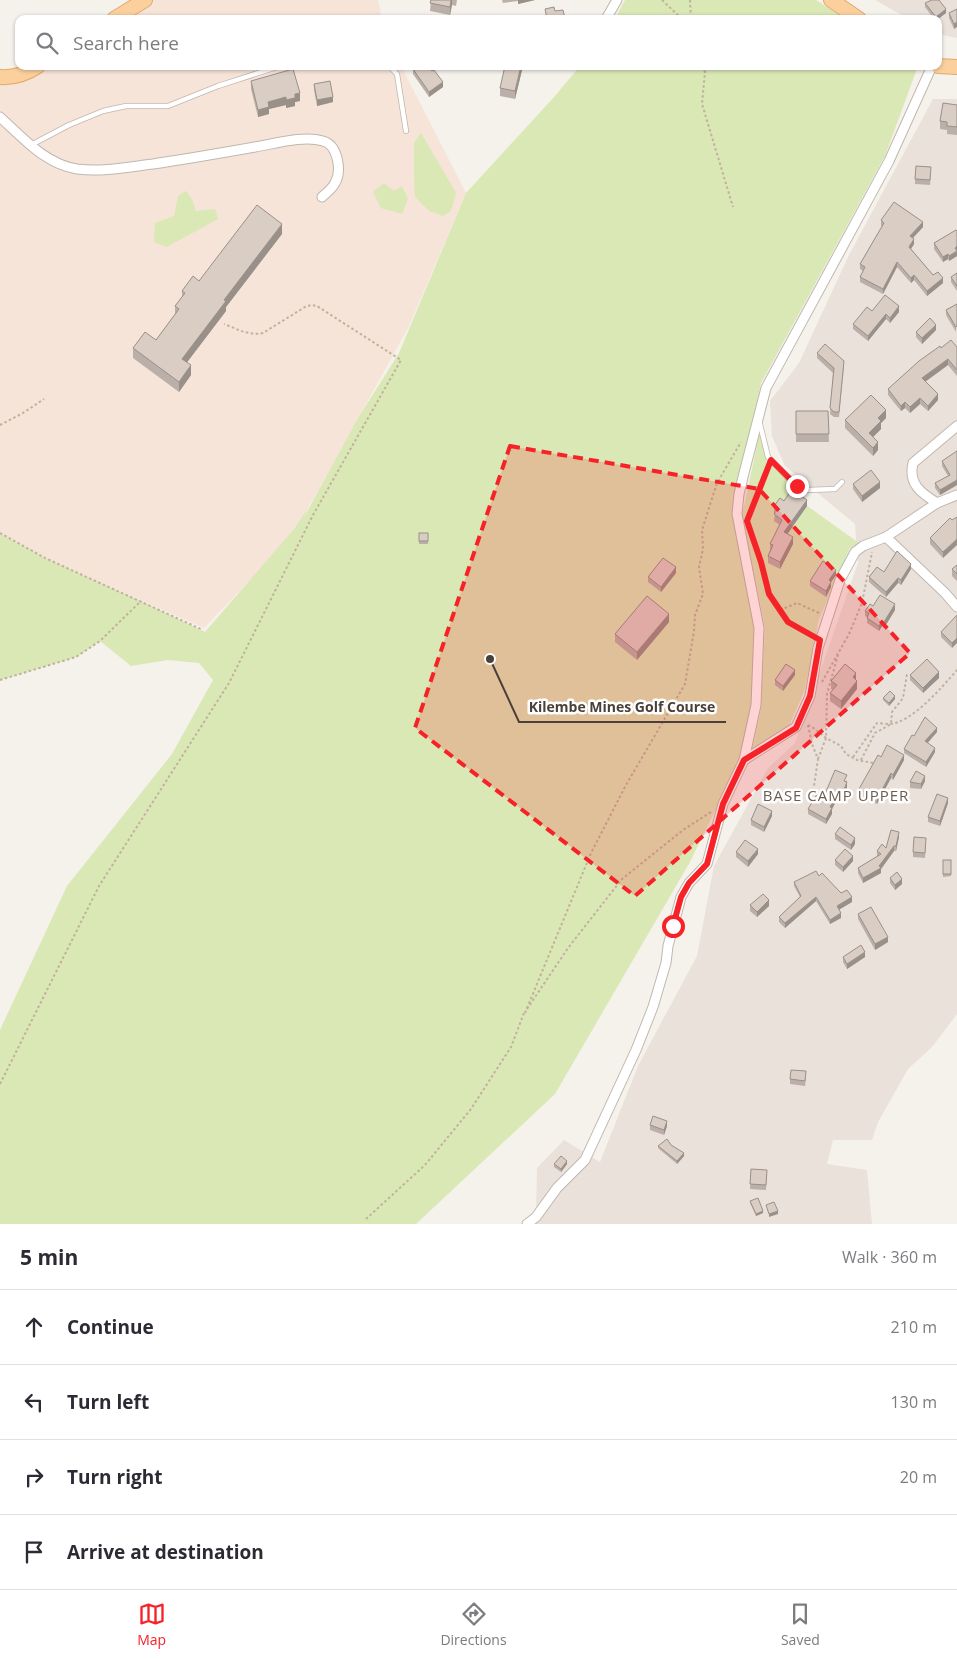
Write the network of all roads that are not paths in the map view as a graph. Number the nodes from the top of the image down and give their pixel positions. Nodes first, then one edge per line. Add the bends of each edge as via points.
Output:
1 (145, 0) edge
2 (617, 0) edge
3 (831, 0) edge
4 (121, 15) edge
5 (608, 15) edge
6 (853, 15) edge
7 (942, 66) edge
8 (957, 67) edge
9 (32, 70) edge
10 (268, 70) edge
11 (394, 70) edge
12 (930, 70) edge
13 (0, 77) edge
14 (0, 117) edge
15 (406, 131) dead end
16 (31, 145) junction
17 (322, 197) dead end
18 (758, 416) junction
19 (957, 426) edge
20 (842, 482) dead end
21 (957, 495) edge
22 (938, 504) junction
23 (886, 537) junction
24 (957, 607) edge
25 (744, 760) junction
26 (527, 1224) edge

1 - 4 main road
2 - 5 street
3 - 6 main road
7 - 8 main road
9 - 13 main road via 26,74
10 - 16 lane via 168,106 126,106 102,111
11 - 15 lane via 397,74
12 - 18 street via 889,161 766,388
14 - 16 street
16 - 17 street via 60,165 113,170 290,141 321,140 330,144 339,170 334,186
18 - 20 lane via 768,457 797,486 808,490 835,489
18 - 25 street via 737,514 759,628 756,704
19 - 22 street via 913,463 911,472 916,485 922,494
21 - 22 street
22 - 23 street
23 - 24 street
23 - 25 street via 855,552 840,580 820,640 808,699 796,728
25 - 26 street via 723,804 707,864 681,897 653,1007 585,1160

